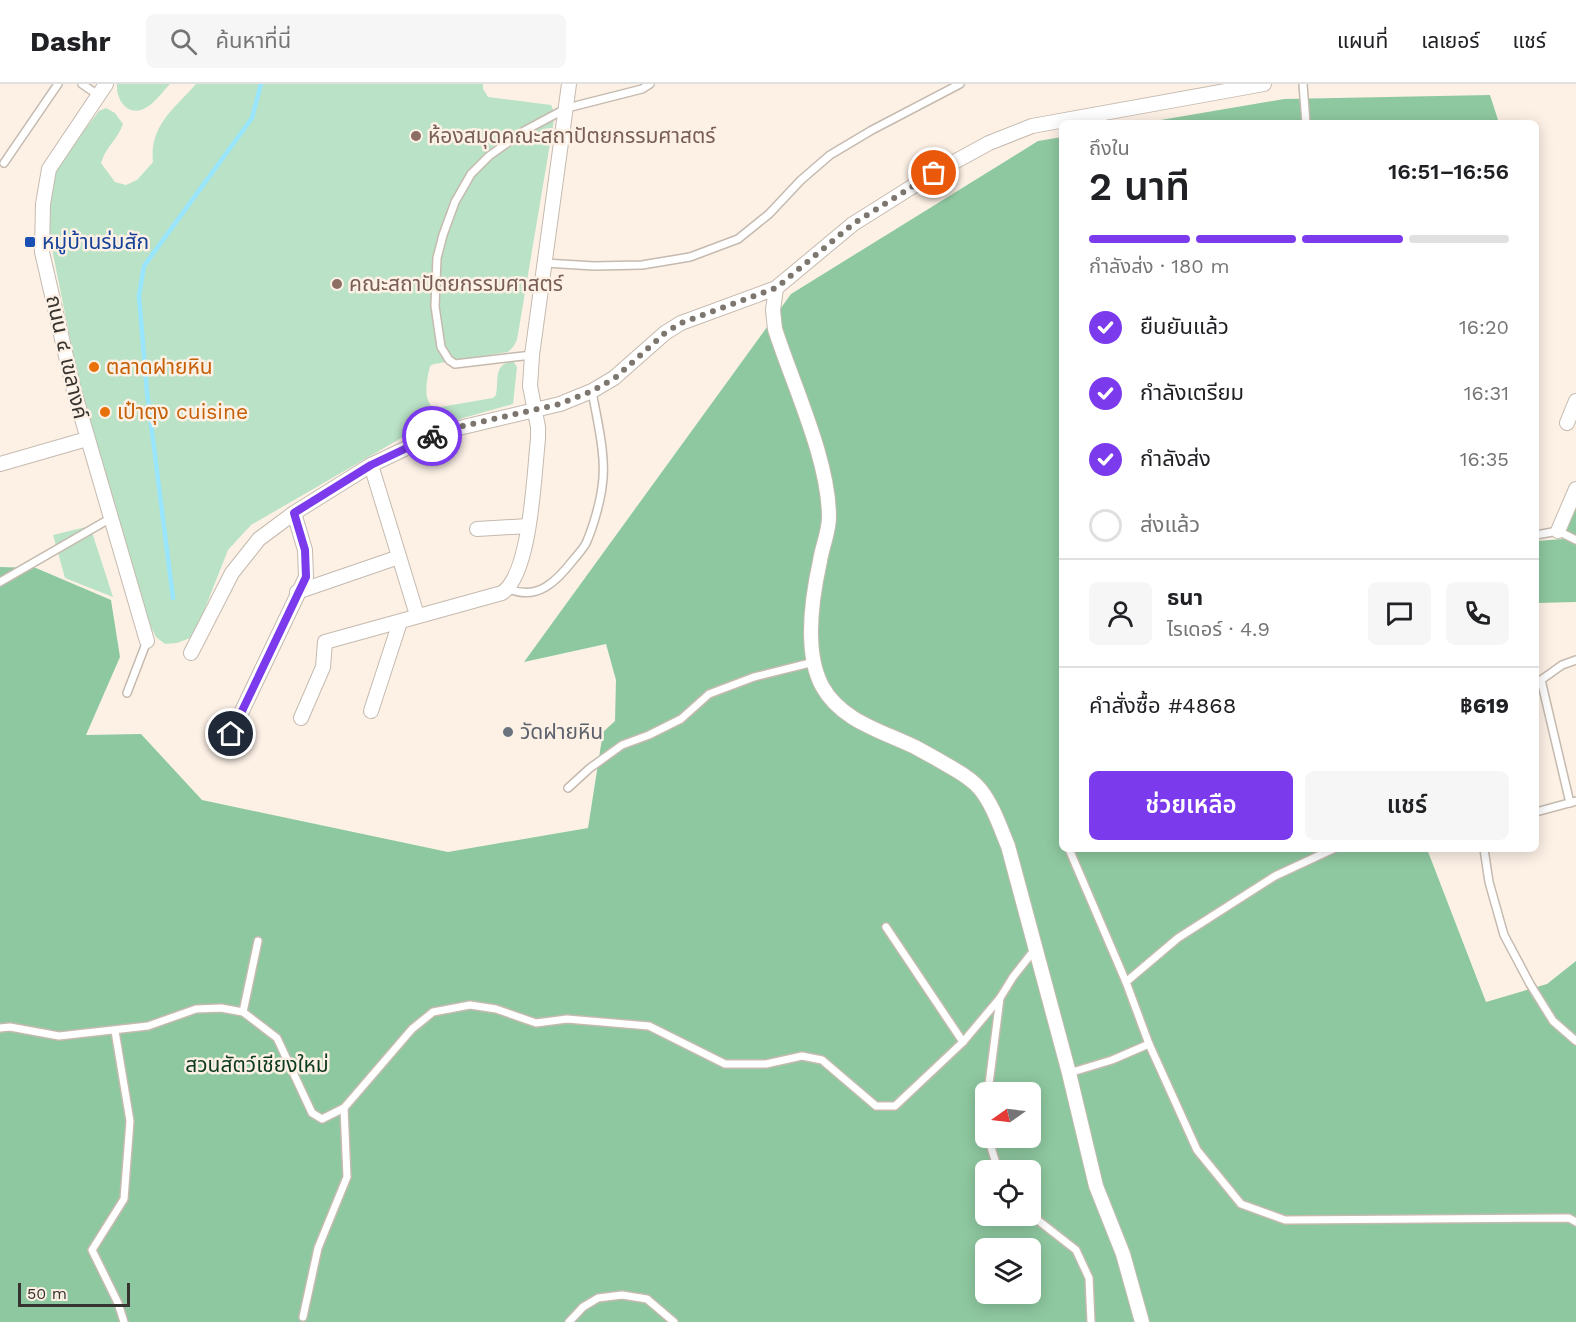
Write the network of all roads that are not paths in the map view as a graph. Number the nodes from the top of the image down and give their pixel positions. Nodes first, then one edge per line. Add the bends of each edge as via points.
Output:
1 (58, 84) edge
2 (82, 84) edge
3 (569, 84) edge
4 (650, 84) edge
5 (960, 84) edge
6 (1264, 84) edge
7 (1304, 84) edge
8 (102, 90) edge
9 (567, 108) junction
10 (1059, 120) edge
11 (1059, 120) edge
12 (1306, 120) edge
13 (4, 164) dead end
14 (545, 263) junction
15 (776, 288) junction
16 (532, 355) junction
17 (592, 391) junction
18 (1576, 401) edge
19 (535, 410) junction
20 (1567, 423) dead end
21 (87, 439) junction
22 (0, 464) edge
23 (371, 465) junction
24 (1576, 489) edge
25 (294, 513) junction
26 (111, 518) junction
27 (528, 526) junction
28 (477, 529) dead end
29 (1558, 531) junction
30 (1539, 534) edge
31 (1576, 540) edge
32 (399, 557) junction
33 (0, 582) edge
34 (509, 589) junction
35 (297, 592) junction
36 (417, 615) junction
37 (400, 622) junction
38 (147, 641) joint
39 (191, 653) dead end
40 (1576, 660) edge
41 (814, 662) junction
42 (127, 693) dead end
43 (371, 711) dead end
44 (301, 718) dead end
45 (231, 734) dead end
46 (568, 788) dead end
47 (1573, 802) edge
48 (1539, 811) edge
49 (1070, 852) edge
50 (1327, 852) edge
51 (1484, 852) edge
52 (886, 927) dead end
53 (258, 941) dead end
54 (1035, 949) junction
55 (1126, 982) junction
56 (1000, 998) junction
57 (243, 1012) junction
58 (0, 1028) edge
59 (115, 1031) junction
60 (1576, 1041) edge
61 (963, 1042) junction
62 (1149, 1044) junction
63 (1069, 1073) junction
64 (989, 1082) edge
65 (344, 1108) junction
66 (1576, 1222) edge
67 (1041, 1223) edge
68 (303, 1317) dead end
69 (124, 1322) edge
70 (569, 1322) edge
71 (674, 1322) edge
72 (1091, 1322) edge
73 (1142, 1322) edge

1 - 13 lane
2 - 8 lane
3 - 9 street
4 - 9 lane
5 - 14 lane via 830,155 738,239 690,257 642,265
6 - 11 street
7 - 12 lane
8 - 21 street, ถนน ๔ เขลางค์ via 49,169 43,204 42,252
9 - 14 street
9 - 16 lane via 515,137 471,174 455,202 437,258 435,306 441,347 449,360 455,364
10 - 15 street via 989,142 934,173 853,224
14 - 16 street
15 - 17 street via 681,323 615,378
15 - 41 street via 775,330 826,484 829,518 811,621
16 - 19 street via 530,386
17 - 19 street
17 - 34 lane via 602,448 603,487 587,542 547,587 520,594
18 - 20 street
19 - 23 street via 438,433
19 - 27 street via 538,439
21 - 22 street
21 - 26 street, ถนน ๔ เขลางค์
23 - 25 street
23 - 32 street
24 - 29 street
25 - 35 street via 307,563 306,577
25 - 39 street via 259,539 232,573
26 - 33 lane
26 - 38 street, ถนน ๔ เขลางค์
27 - 28 street
27 - 34 street via 523,559
29 - 30 lane
29 - 31 lane
32 - 35 street
32 - 36 street
34 - 36 street
35 - 45 street
36 - 37 street
37 - 43 street
37 - 44 street via 325,642 322,667
38 - 42 lane
40 - 47 lane via 1541,680
41 - 46 lane via 754,676 709,694 681,718 622,745
41 - 54 street via 821,684 848,715 915,747 980,788 1008,846
47 - 48 lane
49 - 55 lane
50 - 55 lane via 1275,876 1178,938
51 - 60 lane via 1504,935 1553,1021
52 - 61 lane
53 - 57 lane
54 - 56 lane
54 - 63 street
55 - 62 lane
56 - 61 lane
56 - 64 lane
57 - 59 lane via 196,1009 148,1026
57 - 65 lane via 277,1038 312,1113 322,1119
58 - 59 lane via 59,1035
59 - 69 lane via 130,1121 123,1199 93,1250
61 - 65 lane via 895,1106 876,1106 822,1060 802,1056 766,1064 725,1064 649,1026 567,1019 536,1023 470,1005 433,1012 412,1029
62 - 63 lane
62 - 66 lane via 1197,1150 1241,1204 1285,1220 1569,1218
63 - 73 street via 1096,1186 1123,1254
65 - 68 lane via 348,1177 318,1248
67 - 72 lane via 1076,1250 1089,1278
70 - 71 lane via 583,1306 598,1298 622,1295 647,1299

